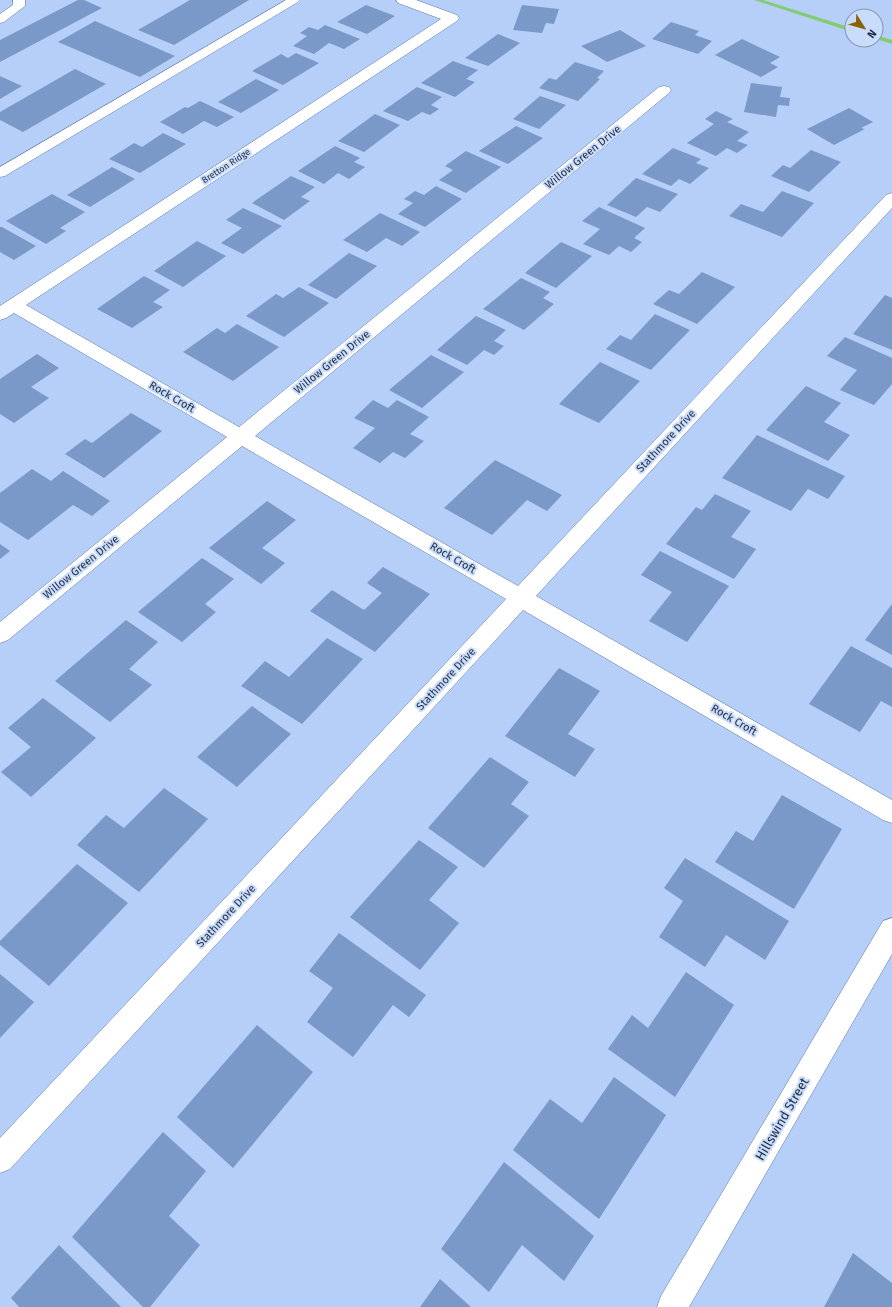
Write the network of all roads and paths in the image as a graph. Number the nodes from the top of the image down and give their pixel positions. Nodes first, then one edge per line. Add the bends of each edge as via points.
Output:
1 (19, 0) edge
2 (294, 0) edge
3 (403, 0) edge
4 (0, 19) edge
5 (664, 90) dead end
6 (0, 173) edge
7 (892, 198) edge
8 (7, 310) edge
9 (240, 437) junction
10 (522, 597) junction
11 (0, 634) edge
12 (892, 812) edge
13 (892, 930) edge
14 (0, 1160) edge
15 (672, 1307) edge

1 - 4 lane via 19,6
2 - 6 lane
3 - 8 street, Bretton Ridge via 452,18
5 - 9 street, Willow Green Drive
7 - 10 street, Stathmore Drive
8 - 9 street, Rock Croft
9 - 10 street, Rock Croft
9 - 11 street, Willow Green Drive
10 - 12 street, Rock Croft
10 - 14 street, Stathmore Drive
13 - 15 street, Hillswind Street

